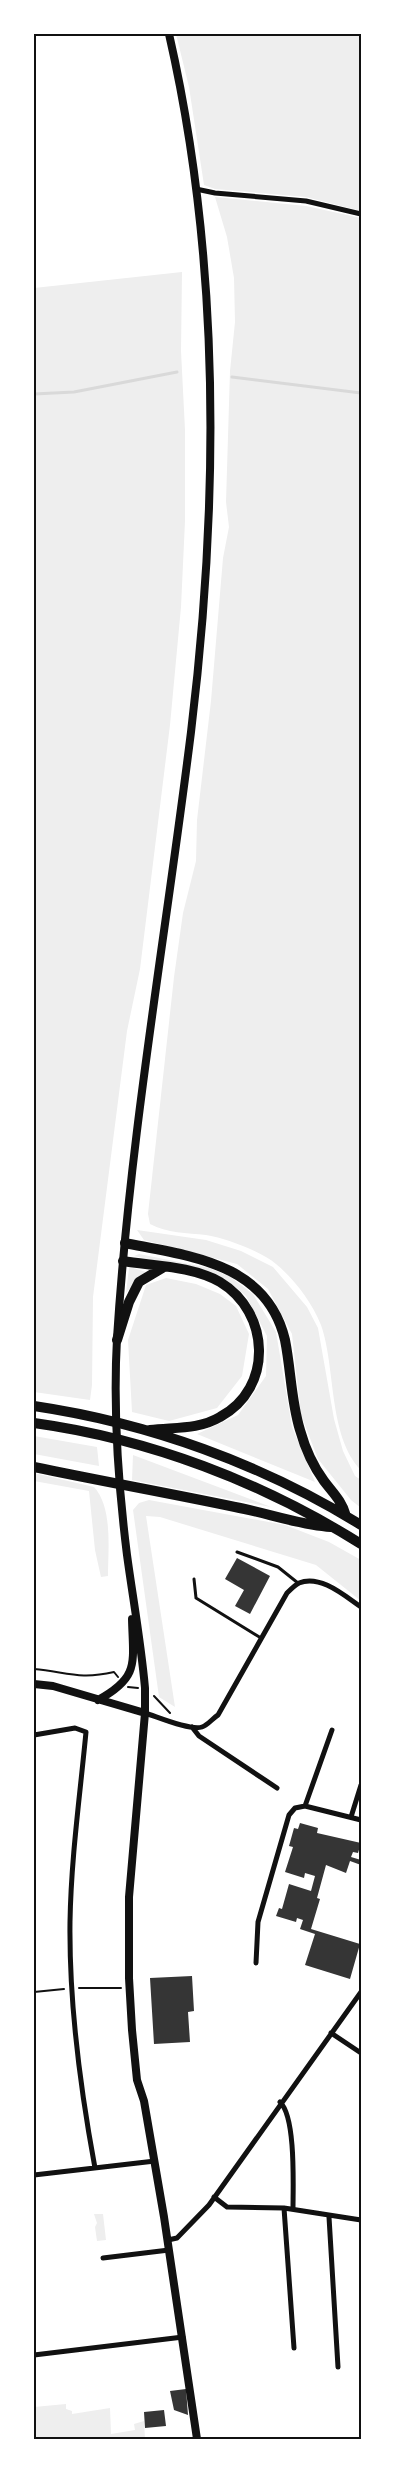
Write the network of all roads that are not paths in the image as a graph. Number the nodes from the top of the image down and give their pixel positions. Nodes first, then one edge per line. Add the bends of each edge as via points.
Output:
1 (169, 34) edge
2 (196, 189) junction
3 (361, 214) edge
4 (125, 1243) junction
5 (123, 1261) junction
6 (164, 1267) junction
7 (117, 1340) junction
8 (34, 1406) edge
9 (34, 1422) edge
10 (144, 1430) junction
11 (34, 1467) edge
12 (120, 1486) junction
13 (346, 1516) junction
14 (361, 1525) edge
15 (334, 1527) junction
16 (361, 1544) edge
17 (237, 1552) dead end
18 (194, 1579) dead end
19 (299, 1583) junction
20 (131, 1585) junction
21 (361, 1607) edge
22 (262, 1638) junction
23 (34, 1684) edge
24 (98, 1700) junction
25 (145, 1713) junction
26 (192, 1727) junction
27 (332, 1730) dead end
28 (34, 1735) edge
29 (361, 1785) edge
30 (277, 1788) dead end
31 (304, 1806) junction
32 (351, 1817) junction
33 (361, 1820) edge
34 (256, 1963) dead end
35 (361, 1992) edge
36 (332, 2033) junction
37 (361, 2053) edge
38 (280, 2102) junction
39 (155, 2161) junction
40 (95, 2168) junction
41 (34, 2175) edge
42 (214, 2197) junction
43 (284, 2208) junction
44 (293, 2209) junction
45 (329, 2216) junction
46 (361, 2220) edge
47 (168, 2240) junction
48 (169, 2250) junction
49 (103, 2258) dead end
50 (184, 2337) junction
51 (294, 2348) dead end
52 (34, 2355) edge
53 (338, 2367) dead end
54 (197, 2439) edge

1 - 2 main road via 182,88
2 - 3 street via 306,201
2 - 4 main road via 208,342 210,434 203,611 191,730
4 - 5 main road
4 - 13 highway via 219,1265 242,1277 264,1296 277,1317 284,1340 300,1430 310,1458 342,1502
5 - 6 highway
5 - 7 main road
6 - 7 highway via 139,1282
6 - 10 highway via 218,1281 234,1292 256,1324 260,1345 258,1364 246,1394 222,1417 198,1426
7 - 12 main road
8 - 10 highway
9 - 15 highway via 100,1435 192,1462 274,1496
10 - 13 highway via 245,1465
11 - 12 highway
12 - 15 highway via 263,1513 312,1526
12 - 20 main road
13 - 14 highway
15 - 16 highway
17 - 19 lane via 278,1567
18 - 22 lane via 196,1598
19 - 21 street via 314,1581 337,1590
19 - 22 street via 287,1593
20 - 24 main road via 133,1657 129,1677
20 - 25 main road via 143,1660
22 - 26 street via 218,1715 202,1726
23 - 24 main road via 53,1686
24 - 25 main road
25 - 26 street
25 - 39 main road via 129,1896 129,1988 137,2080
26 - 30 street via 199,1736
27 - 31 street
28 - 40 street via 75,1728 86,1732 70,1921 78,2066
29 - 32 street
31 - 32 street
31 - 34 street via 295,1808 289,1816 258,1922
32 - 33 street
35 - 36 street
36 - 37 street
36 - 38 street
38 - 42 street
38 - 44 street via 287,2108
39 - 40 street
39 - 47 main road
40 - 41 street
42 - 43 street via 227,2207
42 - 47 street via 177,2238
43 - 44 street
43 - 51 street
44 - 45 street
45 - 46 street
45 - 53 street
47 - 48 main road
48 - 49 street
48 - 50 main road
50 - 52 street
50 - 54 main road

